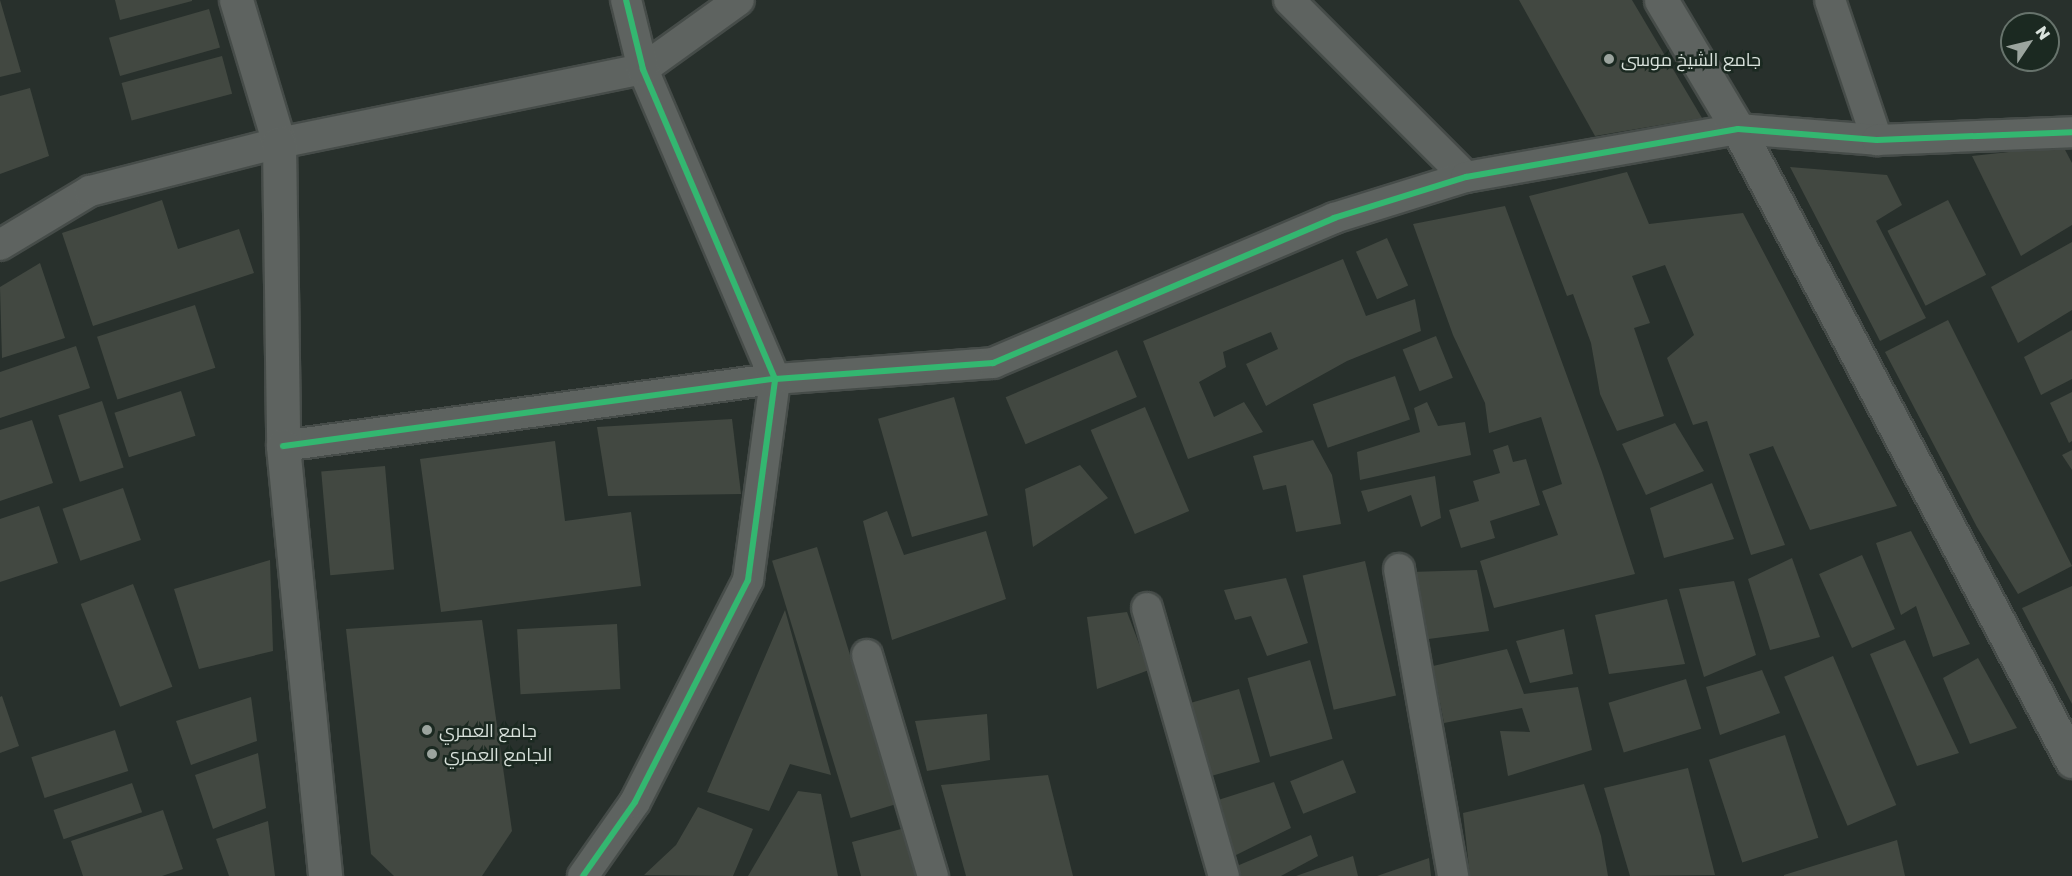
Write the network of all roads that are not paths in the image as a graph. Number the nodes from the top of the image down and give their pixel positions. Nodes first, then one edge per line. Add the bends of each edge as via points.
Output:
1 (236, 0) edge
2 (626, 0) edge
3 (740, 0) edge
4 (1289, 0) edge
5 (1661, 0) edge
6 (1830, 0) edge
7 (643, 69) junction
8 (1738, 129) junction
9 (2072, 132) edge
10 (1877, 140) junction
11 (279, 142) junction
12 (1466, 177) junction
13 (0, 245) edge
14 (775, 379) junction
15 (283, 446) junction
16 (1399, 569) dead end
17 (1147, 608) dead end
18 (867, 655) dead end
19 (2072, 761) edge
20 (325, 876) edge
21 (583, 876) edge
22 (933, 876) edge
23 (1224, 876) edge
24 (1453, 876) edge

1 - 11 street
2 - 7 street
3 - 7 street
4 - 12 street
5 - 8 street
6 - 10 street
7 - 11 street
7 - 14 street
8 - 10 street
8 - 12 street
8 - 19 street
9 - 10 street
11 - 13 street via 90,191
11 - 15 street
12 - 14 street via 1334,218 993,363
14 - 15 street
14 - 21 street via 748,580 635,802
15 - 20 street
16 - 24 street
17 - 23 street
18 - 22 street

